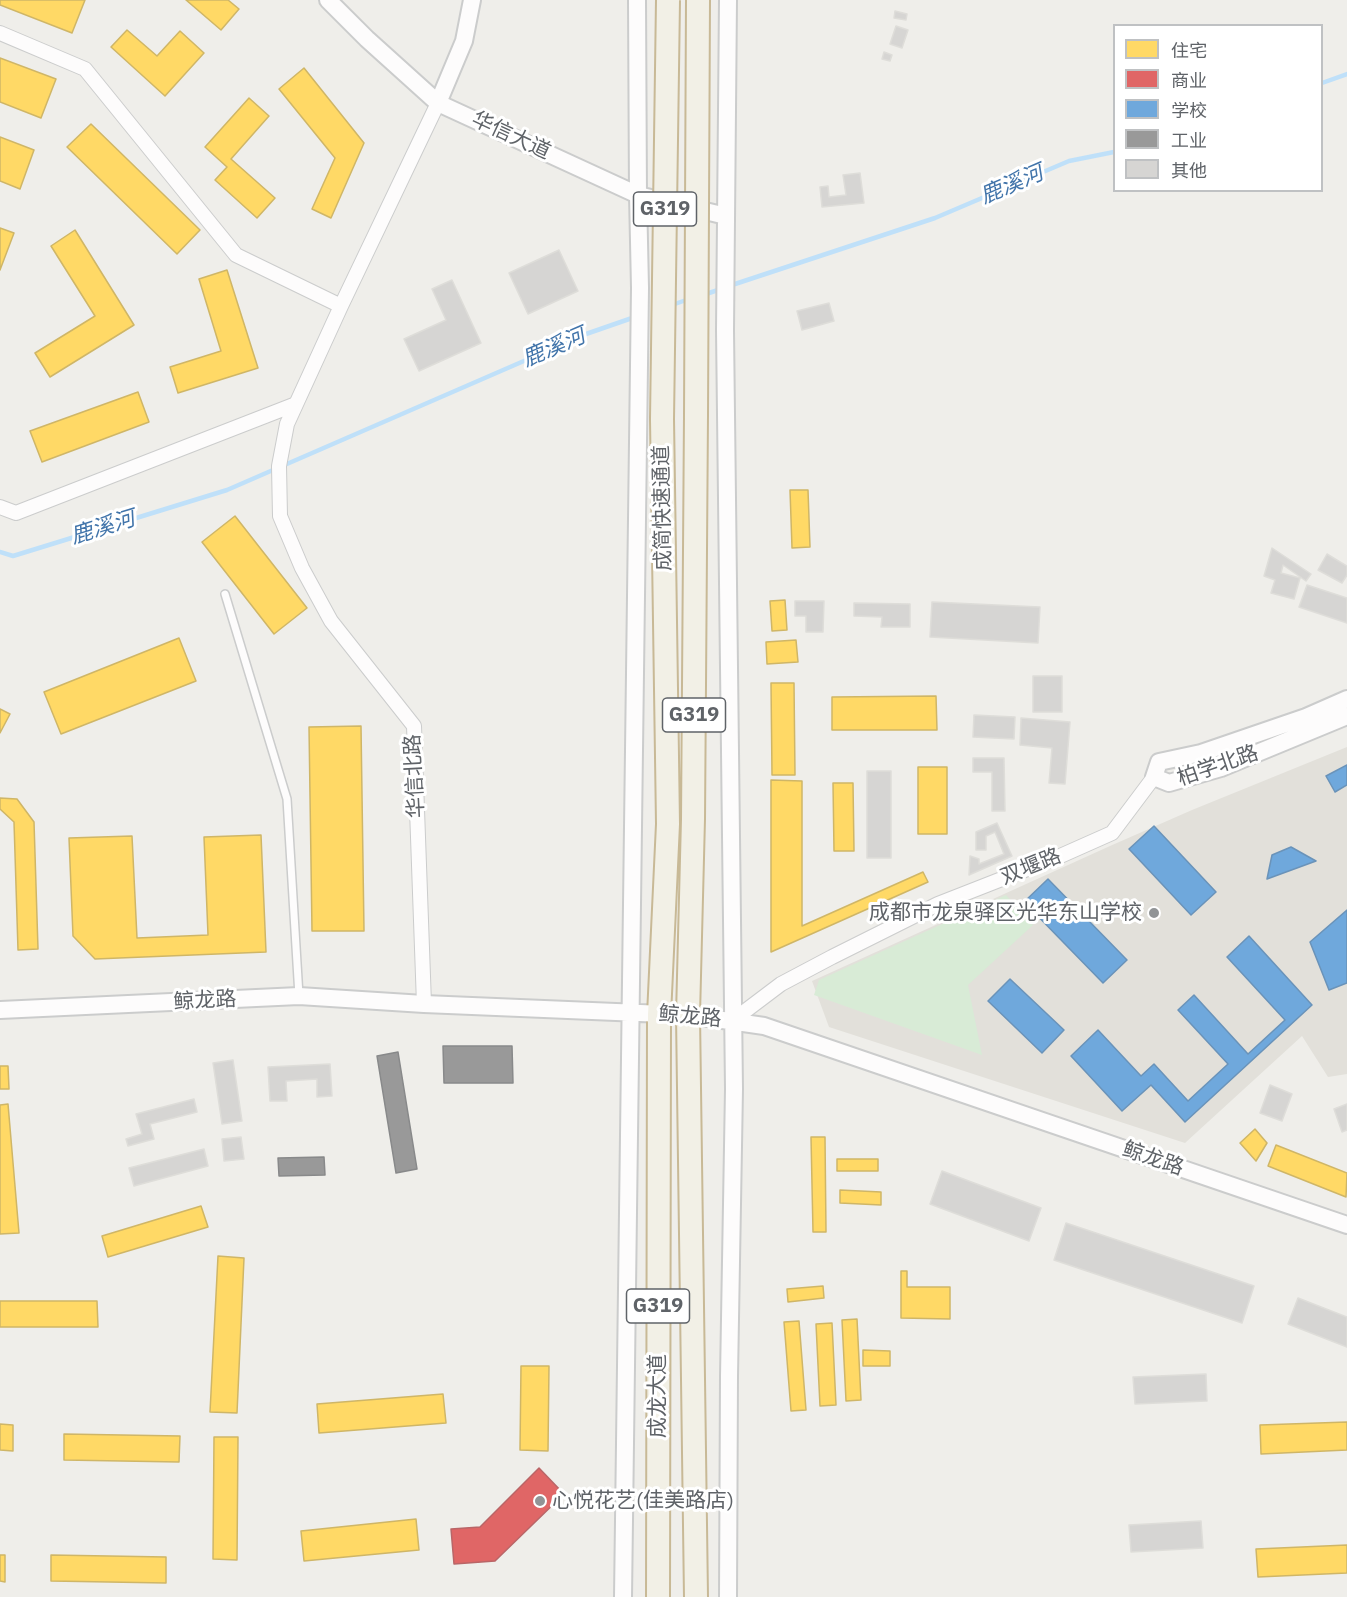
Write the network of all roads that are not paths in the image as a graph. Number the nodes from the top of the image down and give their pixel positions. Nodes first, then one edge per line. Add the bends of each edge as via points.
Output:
1 (328, 0) edge
2 (472, 0) edge
3 (637, 0) edge
4 (668, 0) edge
5 (698, 0) edge
6 (728, 0) edge
7 (0, 33) edge
8 (438, 103) junction
9 (638, 195) junction
10 (726, 216) junction
11 (341, 306) junction
12 (296, 404) junction
13 (0, 507) edge
14 (225, 594) dead end
15 (1347, 699) edge
16 (1347, 716) edge
17 (1154, 777) junction
18 (298, 996) junction
19 (424, 1004) junction
20 (0, 1010) edge
21 (630, 1012) junction
22 (659, 1015) junction
23 (688, 1015) junction
24 (732, 1021) junction
25 (1347, 1225) edge
26 (623, 1597) edge
27 (658, 1597) edge
28 (696, 1597) edge
29 (728, 1597) edge

1 - 8 street, 华信大道
2 - 8 street via 464,41
3 - 9 street
4 - 22 highway, 成简快速通道 / G319, bridge via 662,419 668,824
5 - 23 highway, 成简快速通道 / G319, bridge
6 - 10 street
7 - 11 street via 85,69 236,255
8 - 9 street, 华信大道
8 - 11 street
9 - 10 street, 华信大道
9 - 21 street
10 - 24 street
11 - 12 street
12 - 13 street via 15,513
12 - 19 street, 华信北路 via 287,424 279,466 280,516 331,621 414,726
14 - 18 lane via 287,799
15 - 17 street, 柏学北路 via 1201,753 1159,762
16 - 17 street, 柏学北路 via 1221,768 1169,783
17 - 24 street, 双堰路 via 1112,833 938,904 781,984
18 - 19 street, 鲸龙路
18 - 20 street, 鲸龙路
19 - 21 street, 鲸龙路
21 - 22 street, 鲸龙路
21 - 26 street
22 - 23 street, 鲸龙路
22 - 27 highway, 成龙大道 / G319
23 - 24 street, 鲸龙路
23 - 28 highway, 成龙大道 / G319
24 - 25 street, 鲸龙路 via 764,1026
24 - 29 street

